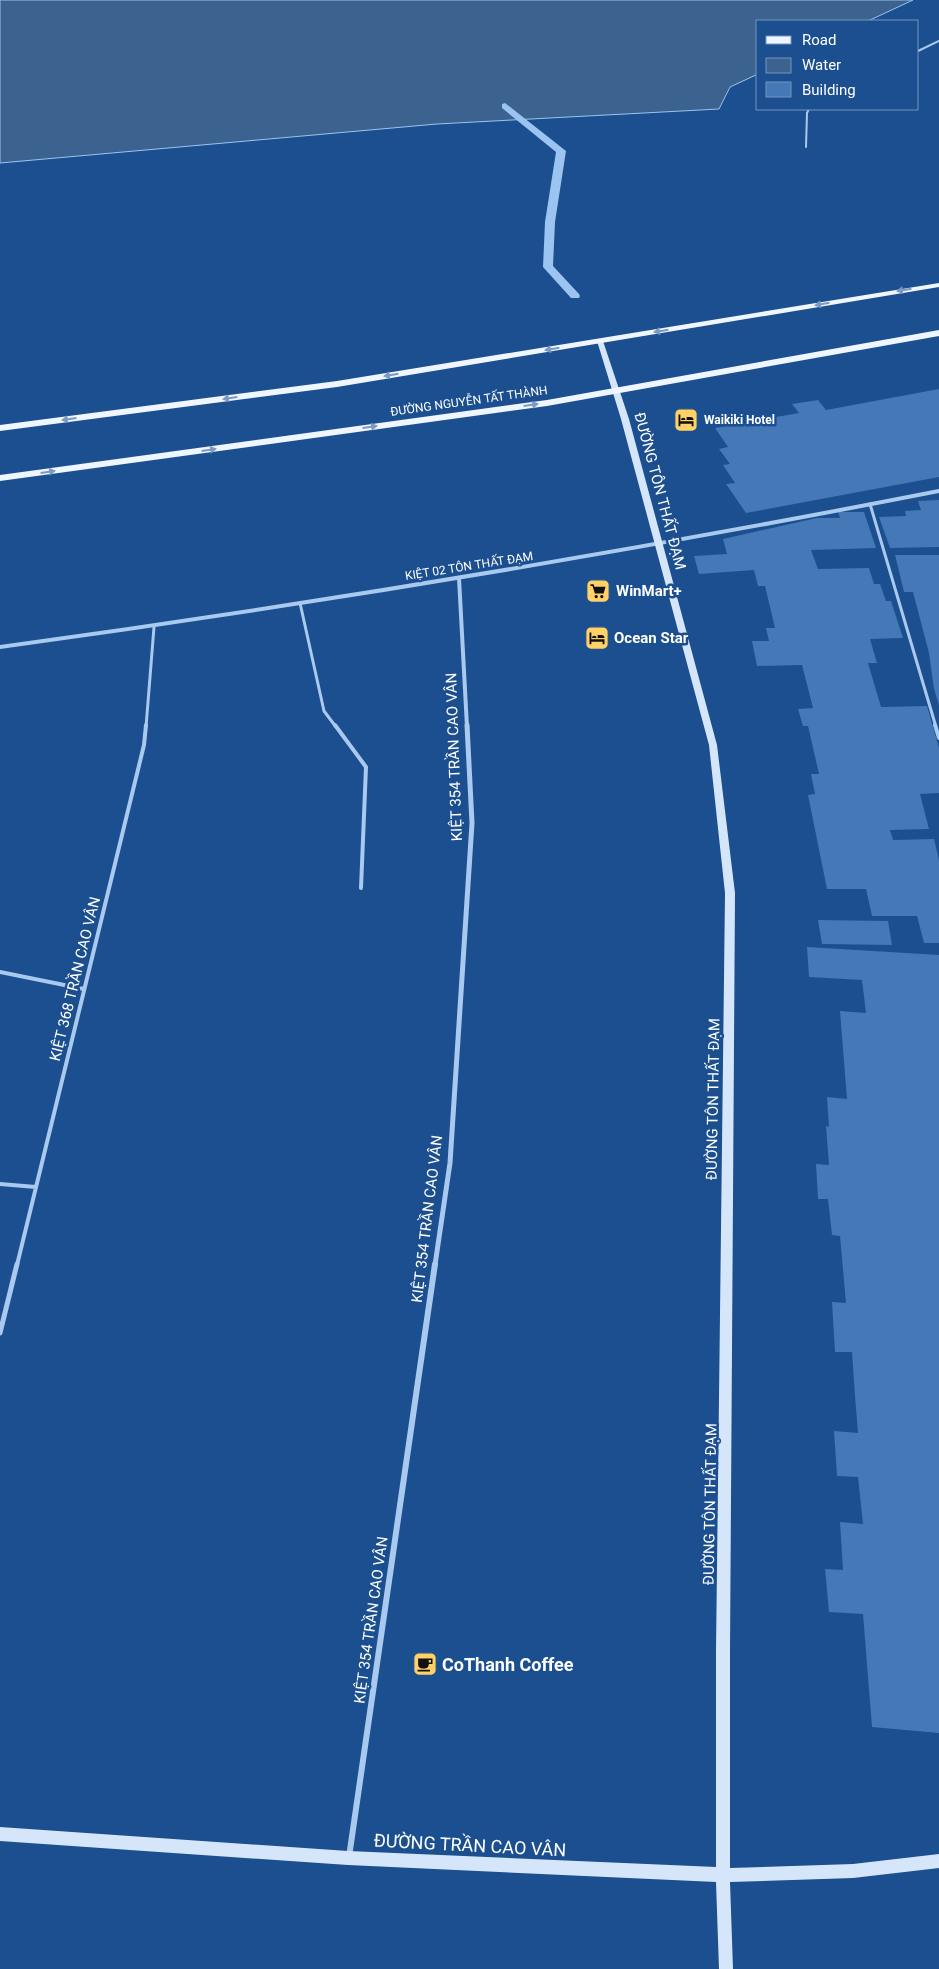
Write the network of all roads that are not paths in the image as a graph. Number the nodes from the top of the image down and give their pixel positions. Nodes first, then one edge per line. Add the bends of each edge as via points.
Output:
1 (939, 41) edge
2 (919, 51) edge
3 (808, 110) edge
4 (806, 147) dead end
5 (939, 285) edge
6 (939, 333) edge
7 (600, 341) junction
8 (617, 392) junction
9 (0, 428) edge
10 (0, 478) edge
11 (939, 491) edge
12 (870, 504) junction
13 (659, 545) junction
14 (460, 578) junction
15 (300, 603) junction
16 (154, 627) junction
17 (0, 647) edge
18 (939, 738) edge
19 (361, 888) dead end
20 (0, 972) edge
21 (84, 989) junction
22 (0, 1184) edge
23 (36, 1187) junction
24 (0, 1333) edge
25 (0, 1834) edge
26 (348, 1858) junction
27 (939, 1861) edge
28 (723, 1874) junction
29 (726, 1969) edge

1 - 2 lane
3 - 4 lane
5 -> 7 main road
6 - 8 main road, ĐƯỜNG NGUYỄN TẤT THÀNH
7 - 8 street, ĐƯỜNG TÔN THẤT ĐẠM
7 -> 9 main road via 337,384
10 -> 8 main road, ĐƯỜNG NGUYỄN TẤT THÀNH
8 - 13 street, ĐƯỜNG TÔN THẤT ĐẠM
11 - 12 street, KIỆT 02 TÔN THẤT ĐẠM
12 - 13 street, KIỆT 02 TÔN THẤT ĐẠM
12 - 18 lane
13 - 14 street, KIỆT 02 TÔN THẤT ĐẠM
13 - 28 street, ĐƯỜNG TÔN THẤT ĐẠM via 713,745 730,893
14 - 15 street, KIỆT 02 TÔN THẤT ĐẠM
14 - 26 street, KIỆT 354 TRẦN CAO VÂN via 472,823 450,1163
15 - 16 street, KIỆT 02 TÔN THẤT ĐẠM
15 - 19 lane via 324,711 366,767
16 - 17 street, KIỆT 02 TÔN THẤT ĐẠM
16 - 21 lane, KIỆT 368 TRẦN CAO VÂN via 144,745
20 - 21 lane
21 - 23 lane, KIỆT 368 TRẦN CAO VÂN
22 - 23 lane
23 - 24 lane, KIỆT 368 TRẦN CAO VÂN
25 - 26 street, ĐƯỜNG TRẦN CAO VÂN
26 - 28 street, ĐƯỜNG TRẦN CAO VÂN
27 - 28 street, ĐƯỜNG TRẦN CAO VÂN via 853,1871
28 - 29 street, ĐƯỜNG TÔN THẤT ĐẠM

